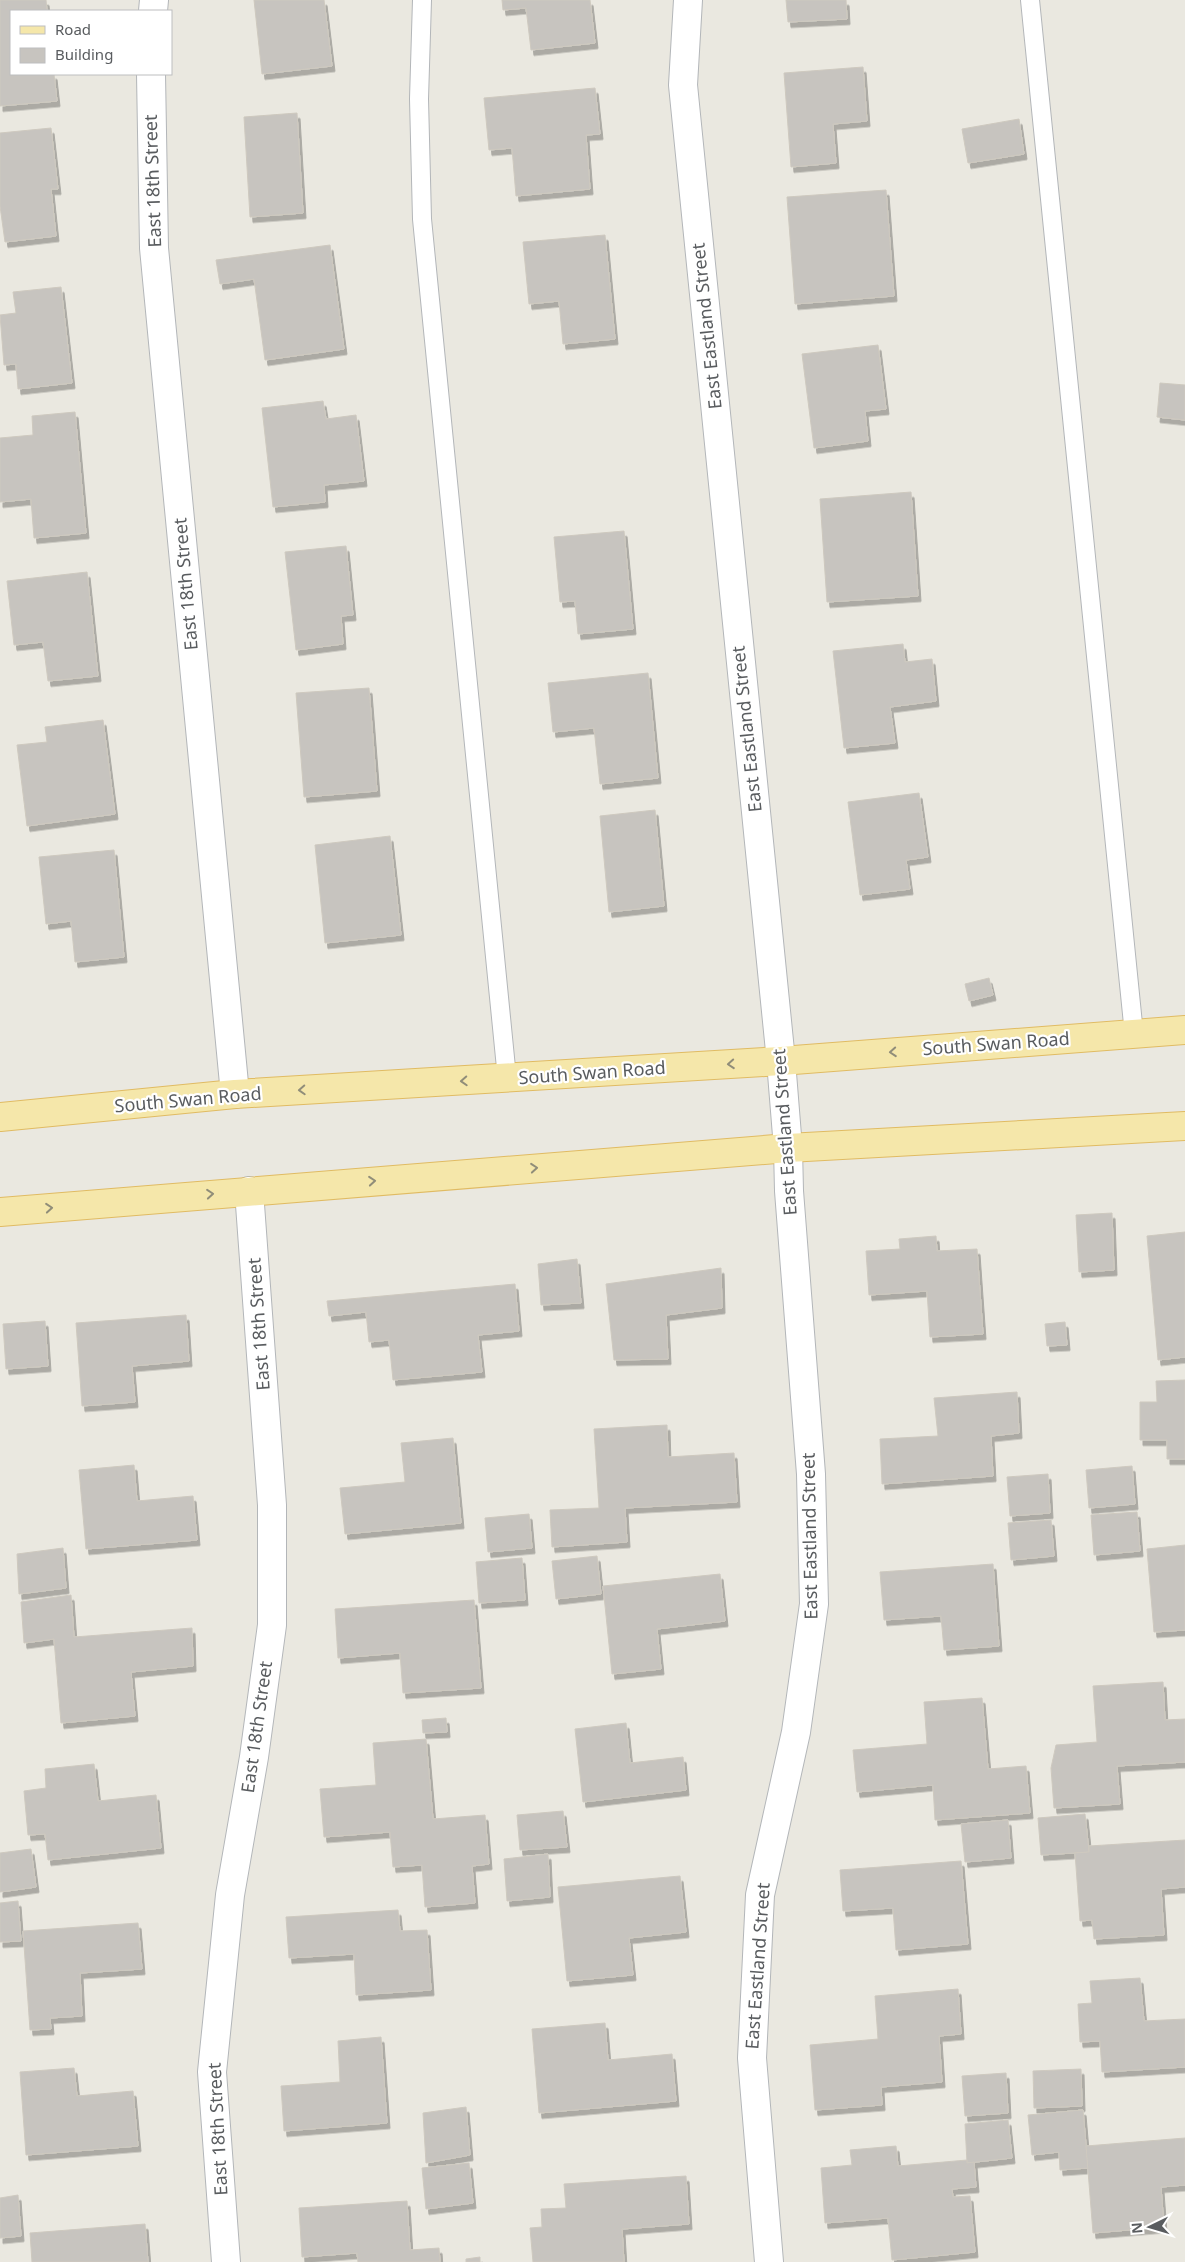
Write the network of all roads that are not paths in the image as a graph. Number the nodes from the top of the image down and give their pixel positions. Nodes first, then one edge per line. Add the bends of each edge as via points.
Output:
1 (422, 0) edge
2 (688, 0) edge
3 (1030, 0) edge
4 (151, 75) edge
5 (1185, 1030) edge
6 (1134, 1034) junction
7 (781, 1061) junction
8 (508, 1078) junction
9 (235, 1094) junction
10 (0, 1117) edge
11 (1185, 1126) edge
12 (788, 1148) junction
13 (249, 1191) junction
14 (0, 1212) edge
15 (226, 2262) edge
16 (769, 2262) edge

1 - 8 lane via 419,99 422,219
2 - 7 street, East Eastland Street via 683,85
3 - 6 lane
4 - 9 street, East 18th Street via 154,248
5 - 6 main road, South Swan Road
6 -> 7 main road, South Swan Road
7 -> 8 main road, South Swan Road
7 - 12 street, East Eastland Street
8 -> 9 main road, South Swan Road
9 - 10 main road, South Swan Road
11 - 12 main road
13 -> 12 main road
12 - 16 street, East Eastland Street via 811,1474 814,1604 796,1732 760,1895 752,2058
14 -> 13 main road
13 - 15 street, East 18th Street via 272,1505 272,1625 230,1896 212,2072

